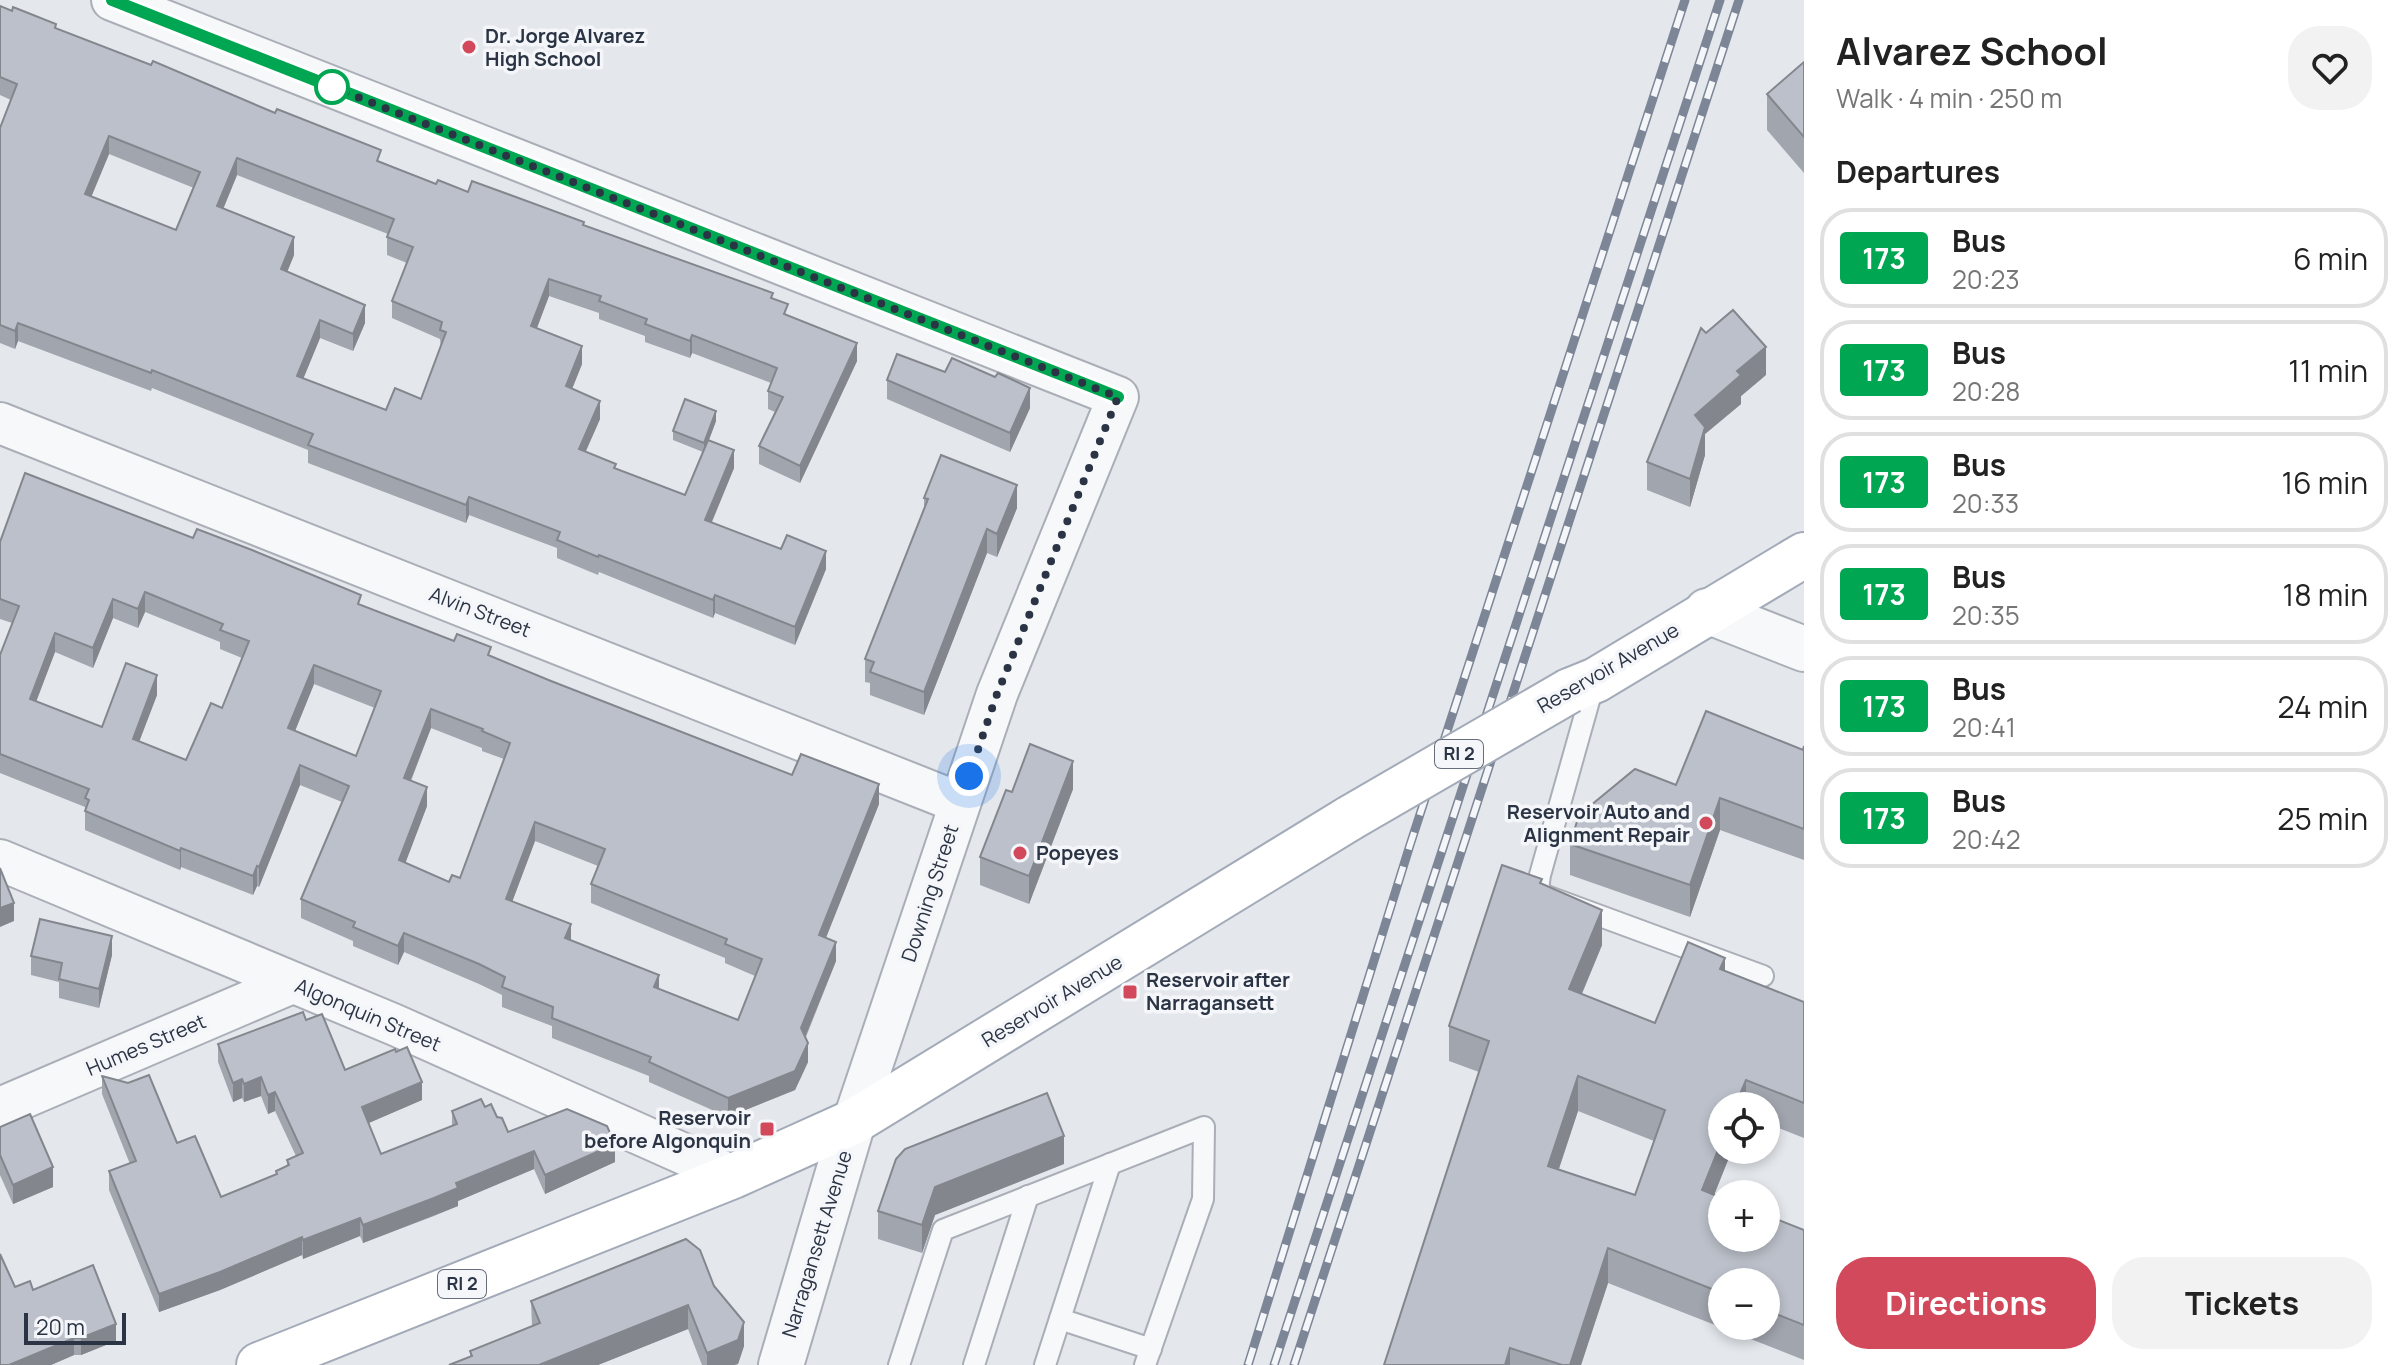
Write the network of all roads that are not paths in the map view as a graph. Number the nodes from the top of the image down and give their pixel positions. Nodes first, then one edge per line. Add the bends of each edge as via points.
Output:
1 (112, 0) edge
2 (0, 423) edge
3 (1804, 555) edge
4 (1707, 611) junction
5 (1804, 649) edge
6 (1582, 685) junction
7 (960, 803) junction
8 (0, 860) edge
9 (1763, 976) dead end
10 (292, 983) junction
11 (0, 1108) edge
12 (853, 1122) junction
13 (1110, 1164) junction
14 (733, 1176) junction
15 (1028, 1196) junction
16 (1060, 1319) junction
17 (1148, 1357) edge
18 (259, 1365) edge
19 (781, 1365) edge
20 (899, 1365) edge
21 (974, 1365) edge
22 (1045, 1365) edge

1 - 7 street, Downing Street via 1118,397 997,694
2 - 7 street, Alvin Street
3 - 4 main road, Reservoir Avenue / RI 2
4 - 5 street
4 - 6 main road, Reservoir Avenue / RI 2
6 - 9 lane via 1538,889
6 - 12 main road, Reservoir Avenue / RI 2, bridge via 1350,818
7 - 12 street, Downing Street
8 - 10 street, Algonquin Street
10 - 11 street, Humes Street
10 - 14 street, Algonquin Street
12 - 14 main road, Reservoir Avenue / RI 2
12 - 19 street, Narragansett Avenue
13 - 15 lane
13 - 16 lane
13 - 17 lane via 1204,1127 1203,1199
14 - 18 main road, Reservoir Avenue / RI 2
15 - 20 lane via 943,1230
15 - 21 lane
16 - 17 lane
16 - 22 lane

